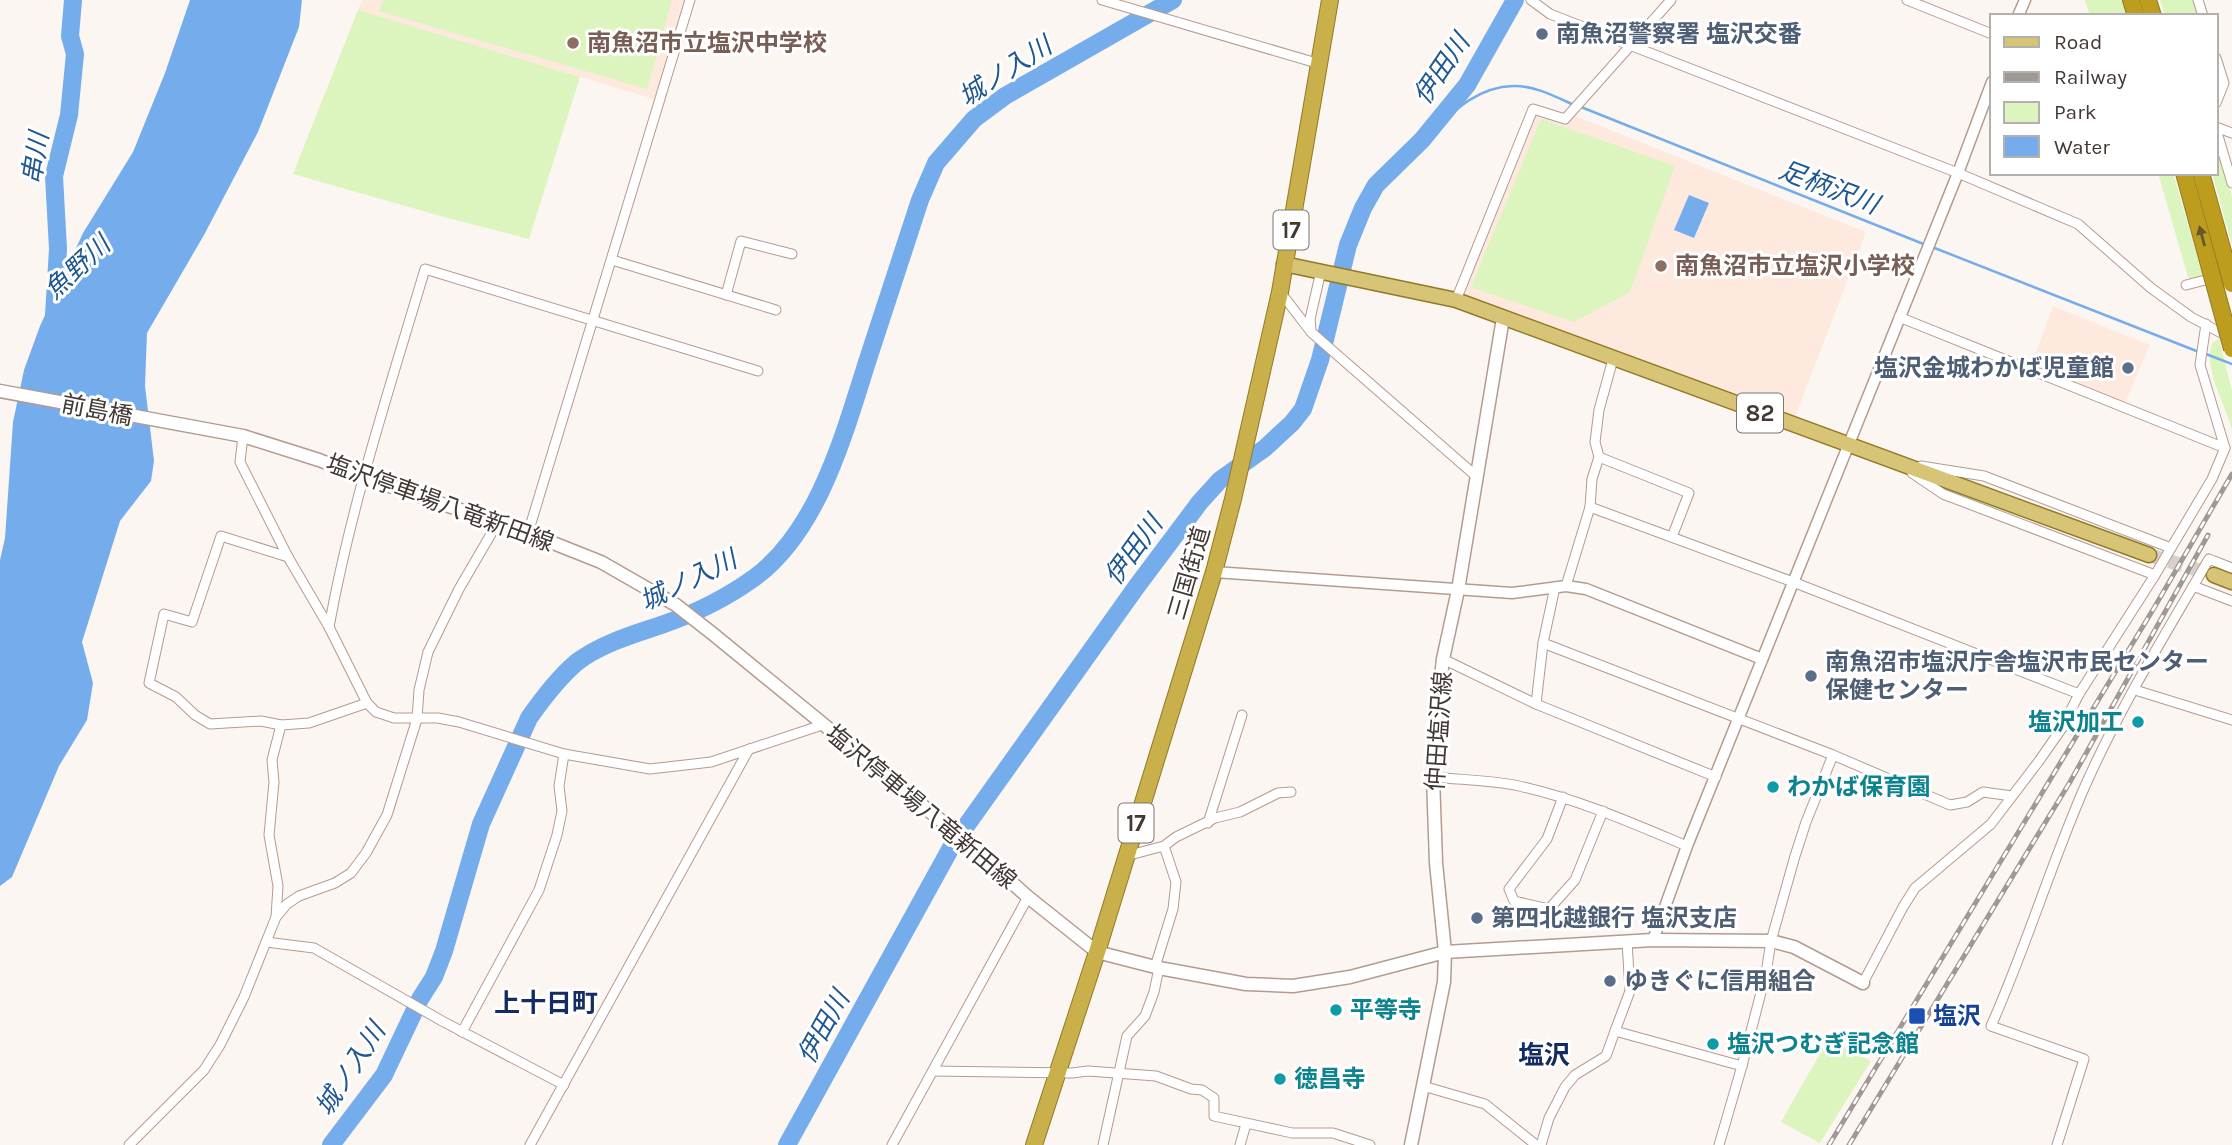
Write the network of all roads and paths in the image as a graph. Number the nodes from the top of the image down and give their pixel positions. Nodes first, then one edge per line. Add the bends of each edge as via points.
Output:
1 (690, 0) edge
2 (1102, 0) edge
3 (1330, 0) edge
4 (1532, 0) edge
5 (1671, 0) edge
6 (1907, 0) edge
7 (1990, 33) edge
8 (1629, 44) junction
9 (1320, 64) junction
10 (2218, 64) edge
11 (1990, 87) edge
12 (2218, 98) edge
13 (2218, 135) edge
14 (1958, 173) junction
15 (2185, 175) edge
16 (2202, 175) edge
17 (2232, 183) edge
18 (792, 254) dead end
19 (612, 260) junction
20 (1284, 264) junction
21 (1321, 271) junction
22 (2232, 273) edge
23 (2232, 284) edge
24 (2186, 285) dead end
25 (1280, 292) junction
26 (726, 295) junction
27 (1457, 300) junction
28 (776, 310) dead end
29 (1899, 317) junction
30 (1503, 318) junction
31 (592, 320) junction
32 (2206, 324) junction
33 (1311, 332) junction
34 (2232, 338) edge
35 (2232, 349) edge
36 (1613, 359) junction
37 (758, 371) dead end
38 (0, 391) edge
39 (195, 429) joint
40 (243, 436) junction
41 (1848, 445) junction
42 (2225, 448) junction
43 (1599, 457) junction
44 (1899, 464) junction
45 (1476, 476) junction
46 (363, 477) junction
47 (1590, 507) junction
48 (498, 522) junction
49 (528, 533) junction
50 (1672, 537) junction
51 (2171, 548) junction
52 (2149, 555) tunnel mouth
53 (288, 557) junction
54 (2232, 568) edge
55 (1214, 572) junction
56 (2155, 575) junction
57 (2214, 575) tunnel mouth
58 (1793, 582) junction
59 (2232, 582) edge
60 (2193, 586) junction
61 (1560, 587) junction
62 (1458, 590) junction
63 (2232, 601) edge
64 (329, 626) junction
65 (1543, 643) junction
66 (1443, 659) junction
67 (1762, 659) junction
68 (2134, 690) junction
69 (2079, 694) junction
70 (367, 703) junction
71 (1536, 704) junction
72 (1242, 715) dead end
73 (1739, 718) junction
74 (417, 719) junction
75 (2232, 720) edge
76 (281, 725) junction
77 (822, 725) junction
78 (749, 749) junction
79 (564, 754) junction
80 (1833, 755) junction
81 (1433, 777) junction
82 (1716, 778) junction
83 (1291, 792) dead end
84 (2012, 796) junction
85 (1563, 797) junction
86 (1603, 811) junction
87 (1208, 823) junction
88 (1164, 846) junction
89 (1687, 846) junction
90 (1126, 856) junction
91 (1028, 897) junction
92 (276, 917) junction
93 (1653, 940) junction
94 (1771, 941) junction
95 (266, 942) junction
96 (1627, 942) junction
97 (1445, 952) junction
98 (1097, 953) junction
99 (1157, 967) junction
100 (1863, 984) joint
101 (1615, 1031) junction
102 (462, 1032) junction
103 (1742, 1066) junction
104 (933, 1071) junction
105 (1056, 1072) junction
106 (1120, 1072) junction
107 (564, 1085) junction
108 (1423, 1086) junction
109 (1246, 1124) junction
110 (129, 1145) edge
111 (530, 1145) edge
112 (892, 1145) edge
113 (1034, 1145) edge
114 (1103, 1145) edge
115 (1240, 1145) edge
116 (1370, 1145) edge
117 (1411, 1145) edge
118 (1535, 1145) edge
119 (1541, 1145) edge
120 (1719, 1145) edge
121 (2057, 1145) edge

1 - 19 street
2 - 9 street
3 - 9 highway, 三国街道 / 17
4 - 8 street via 1550,14
5 - 8 street
6 - 7 street
8 - 14 street
8 - 27 street via 1565,118 1533,109
9 - 20 highway, 三国街道 / 17
10 - 12 street via 2224,83
11 - 14 street
13 - 17 street
14 - 29 street
14 - 32 street via 2078,224 2151,288
35 -> 15 highway, bridge
16 - 23 highway, bridge
18 - 26 street via 741,241
19 - 26 street
19 - 31 street
20 - 21 main road, 82
20 - 25 highway, 三国街道 / 17
21 - 27 main road, 82
21 - 33 street
22 - 24 street
25 - 33 street
25 - 55 highway, 三国街道 / 17
26 - 28 street
27 - 30 main road, 82
29 - 41 street
29 - 42 street
30 - 36 main road, 82
30 - 45 main road, 仲田塩沢線
31 - 37 street
31 - 46 street via 425,269
31 - 49 street
32 - 34 street
32 - 42 street via 2201,362
33 - 45 street
36 - 41 main road, 82
36 - 43 street via 1599,410 1595,442
38 - 39 main road, 前島橋
39 - 40 main road, 塩沢停車場八竜新田線
40 - 46 main road, 塩沢停車場八竜新田線
40 - 53 street via 240,463
41 - 44 main road, 82
41 - 58 street
42 - 51 street
43 - 47 street
43 - 50 street via 1689,494
44 - 51 street via 1984,476
44 - 52 main road, 82
44 - 56 street via 1943,494
45 - 62 main road, 仲田塩沢線
46 - 48 main road, 塩沢停車場八竜新田線
46 - 64 street
47 - 50 street
47 - 61 street
48 - 49 main road, 塩沢停車場八竜新田線
48 - 74 street via 428,652
49 - 77 main road, 塩沢停車場八竜新田線 via 601,562 676,605
50 - 58 street
51 - 56 street
53 - 64 street
53 - 76 street via 221,536 192,622 164,614 149,683 211,724 261,721
54 - 60 street via 2209,559
55 - 62 street
55 - 90 highway, 三国街道 / 17
56 - 69 street
57 - 59 main road
58 - 67 street
58 - 69 street
60 - 63 street
60 - 68 street
61 - 62 street via 1512,593
61 - 65 street
61 - 67 street via 1586,589
62 - 66 main road, 仲田塩沢線
64 - 70 street
65 - 71 street
65 - 73 street
66 - 71 street
66 - 81 main road, 仲田塩沢線
67 - 73 street
68 - 75 street
68 - 121 street via 2082,792 1991,1026 2084,1059
69 - 84 street via 2062,728
70 - 74 street via 394,719
70 - 76 street via 309,723
71 - 82 street
72 - 87 street
73 - 80 street
73 - 82 street
74 - 79 street via 459,722
74 - 92 street via 387,815 366,853 351,873 299,896
76 - 92 street via 272,760 269,835 278,886
77 - 78 street
77 - 91 main road, 塩沢停車場八竜新田線
78 - 79 street via 711,762 650,769
78 - 107 street
79 - 102 street via 559,786 562,811 539,890
80 - 84 street via 1950,805 1983,792
80 - 94 street via 1806,822
81 - 85 street via 1516,785
81 - 97 main road, 仲田塩沢線
82 - 89 street
83 - 87 street via 1278,793
84 - 100 street via 1991,824 1915,888
85 - 86 street
85 - 86 street via 1547,839 1509,889 1514,901 1549,909 1575,880
86 - 89 street
87 - 88 street
88 - 90 street
88 - 99 street via 1176,881
89 - 93 street
90 - 98 highway, 三国街道 / 17
91 - 98 main road, 塩沢停車場八竜新田線
91 - 104 street
92 - 95 street
93 - 94 main road
93 - 96 main road
94 - 100 main road via 1794,947
94 - 103 street
95 - 102 street via 314,948
95 - 110 street via 244,997 204,1070
96 - 97 main road
96 - 101 street via 1630,991
97 - 99 main road via 1350,977 1293,986 1246,984
97 - 108 main road, 仲田塩沢線 via 1444,982
98 - 99 main road
98 - 105 highway, 三国街道 / 17
99 - 106 street via 1154,992 1145,1016 1127,1036
101 - 103 street
101 - 119 street via 1606,1056 1575,1075 1565,1087
102 - 107 street
103 - 120 street
104 - 105 street
104 - 112 street
105 - 106 street
105 - 113 highway, 三国街道 / 17
106 - 109 street via 1156,1076 1202,1090 1214,1098 1214,1116
106 - 114 street
107 - 111 street
108 - 117 main road, 仲田塩沢線
108 - 118 street via 1485,1104
109 - 115 street
109 - 116 street via 1292,1133 1333,1133

